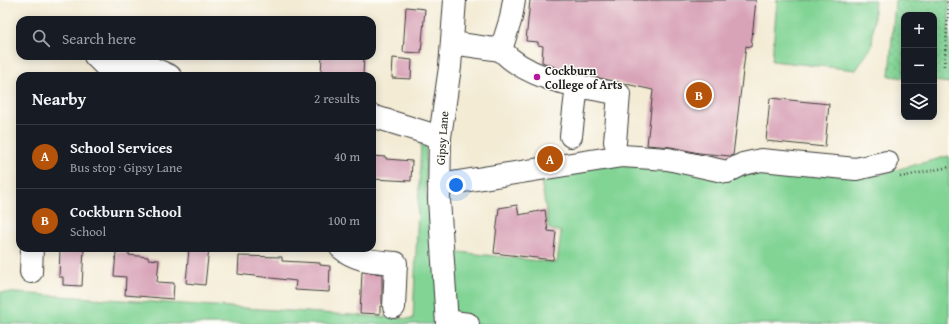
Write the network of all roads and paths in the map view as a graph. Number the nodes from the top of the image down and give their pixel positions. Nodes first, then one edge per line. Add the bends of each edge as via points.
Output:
1 (455, 0) edge
2 (514, 0) edge
3 (946, 0) edge
4 (452, 42) junction
5 (501, 50) junction
6 (100, 66) edge
7 (944, 66) dead end
8 (161, 72) edge
9 (577, 85) junction
10 (376, 117) edge
11 (571, 136) dead end
12 (440, 137) junction
13 (615, 142) dead end
14 (887, 162) dead end
15 (439, 185) junction
16 (32, 252) edge
17 (346, 252) edge
18 (31, 272) dead end
19 (394, 307) dead end
20 (436, 324) edge
21 (444, 324) edge
22 (448, 324) edge
23 (468, 324) edge

1 - 4 street, Gipsy Lane
2 - 5 street
3 - 7 path via 949,5
4 - 5 street
4 - 12 street, Gipsy Lane
5 - 9 street via 512,62 527,71
6 - 8 street via 141,63
9 - 11 street
9 - 13 street via 619,94
10 - 12 street
12 - 15 street, Gipsy Lane
14 - 15 street via 856,169 761,160 743,164 727,172 668,159 622,156
15 - 22 street, Gipsy Lane
16 - 18 street
17 - 19 street via 366,260 396,263
20 - 21 street
22 - 23 street

